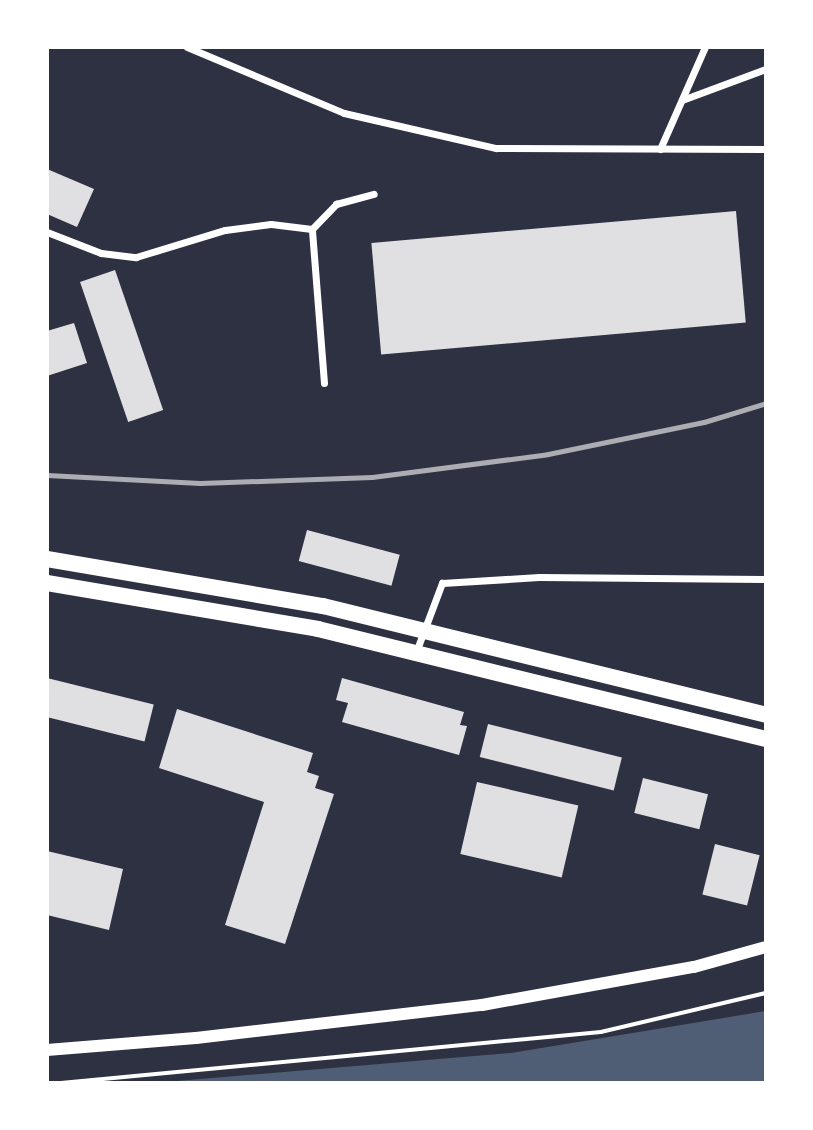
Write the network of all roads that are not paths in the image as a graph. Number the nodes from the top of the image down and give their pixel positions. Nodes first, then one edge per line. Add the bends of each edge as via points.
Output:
1 (187, 47) edge
2 (705, 47) edge
3 (766, 69) edge
4 (682, 100) junction
5 (660, 149) junction
6 (766, 149) edge
7 (374, 194) dead end
8 (313, 229) junction
9 (47, 232) edge
10 (324, 383) dead end
11 (47, 559) edge
12 (766, 579) edge
13 (47, 583) edge
14 (421, 632) junction
15 (416, 654) junction
16 (766, 715) edge
17 (766, 739) edge
18 (766, 947) edge
19 (47, 1050) edge

1 - 5 street via 344,113 496,148
2 - 4 street
3 - 4 street
4 - 5 street
5 - 6 street
7 - 8 street via 337,204
8 - 9 street via 271,224 225,230 136,257 101,253
8 - 10 street
11 - 14 highway via 323,606
12 - 14 street via 539,577 442,583
13 - 15 highway via 318,629
14 - 15 street
14 - 16 highway
15 - 17 highway
18 - 19 street via 694,967 482,1005

